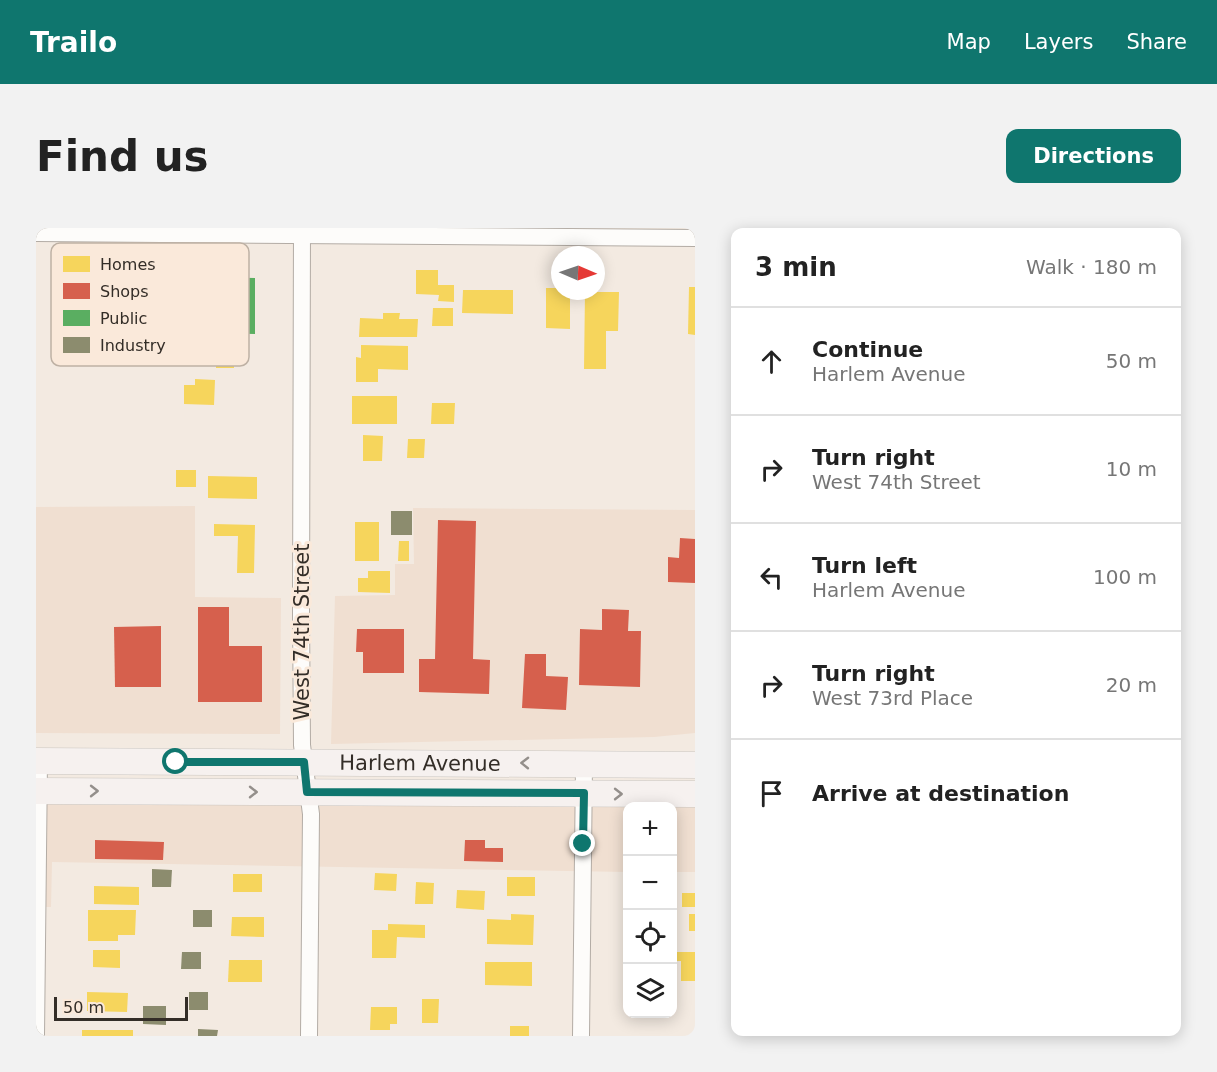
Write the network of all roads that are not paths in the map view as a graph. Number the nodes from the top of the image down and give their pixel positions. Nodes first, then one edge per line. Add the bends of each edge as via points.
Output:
1 (302, 231) edge
2 (36, 233) edge
3 (695, 238) edge
4 (37, 761) edge
5 (304, 762) junction
6 (584, 764) junction
7 (695, 765) edge
8 (37, 791) edge
9 (307, 792) junction
10 (584, 793) junction
11 (695, 794) edge
12 (36, 1036) edge
13 (309, 1036) edge
14 (581, 1036) edge

1 - 2 street
1 - 3 street
1 - 5 street, West 74th Street
4 - 5 main road, Harlem Avenue
4 - 8 street
6 -> 5 main road, Harlem Avenue
5 - 9 street, West 74th Street
6 - 7 main road, Harlem Avenue
6 - 10 street
8 -> 9 main road, Harlem Avenue
8 - 12 street
9 - 10 main road, Harlem Avenue
9 - 13 street, West 74th Street via 311,814
10 -> 11 main road, Harlem Avenue
10 - 14 street

